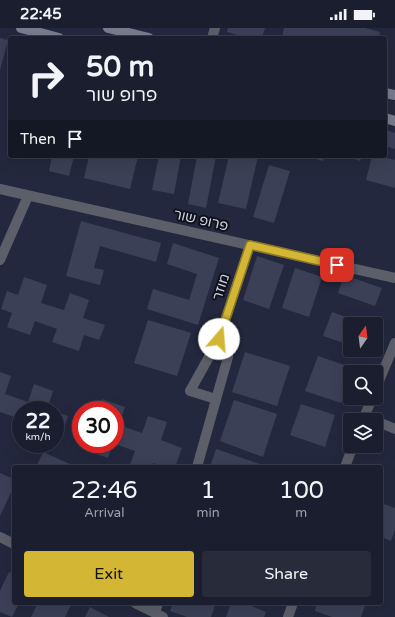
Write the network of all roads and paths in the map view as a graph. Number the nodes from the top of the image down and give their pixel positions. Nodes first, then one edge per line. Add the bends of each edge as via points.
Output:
1 (20, 28) edge
2 (108, 28) edge
3 (50, 36) edge
4 (141, 36) edge
5 (0, 189) edge
6 (28, 196) junction
7 (250, 245) junction
8 (0, 260) edge
9 (395, 278) edge
10 (219, 339) junction
11 (395, 343) edge
12 (383, 371) edge
13 (216, 399) junction
14 (383, 424) edge
15 (395, 428) edge
16 (350, 453) edge
17 (198, 465) edge
18 (346, 465) edge
19 (0, 537) edge
20 (12, 543) edge
21 (141, 605) edge
22 (292, 605) edge
23 (159, 611) edge
24 (288, 617) edge

1 - 3 main road
2 - 4 main road
5 - 6 street, פרופ שור
6 - 7 street, פרופ שור
6 - 8 street
7 - 9 street, פרופ שור
7 - 10 street, מוזר
10 - 13 street via 228,357
10 - 13 street, מוזר via 190,391
11 - 12 street
13 - 17 street
14 - 15 street
16 - 18 street
19 - 20 street
21 - 23 street
22 - 24 street

